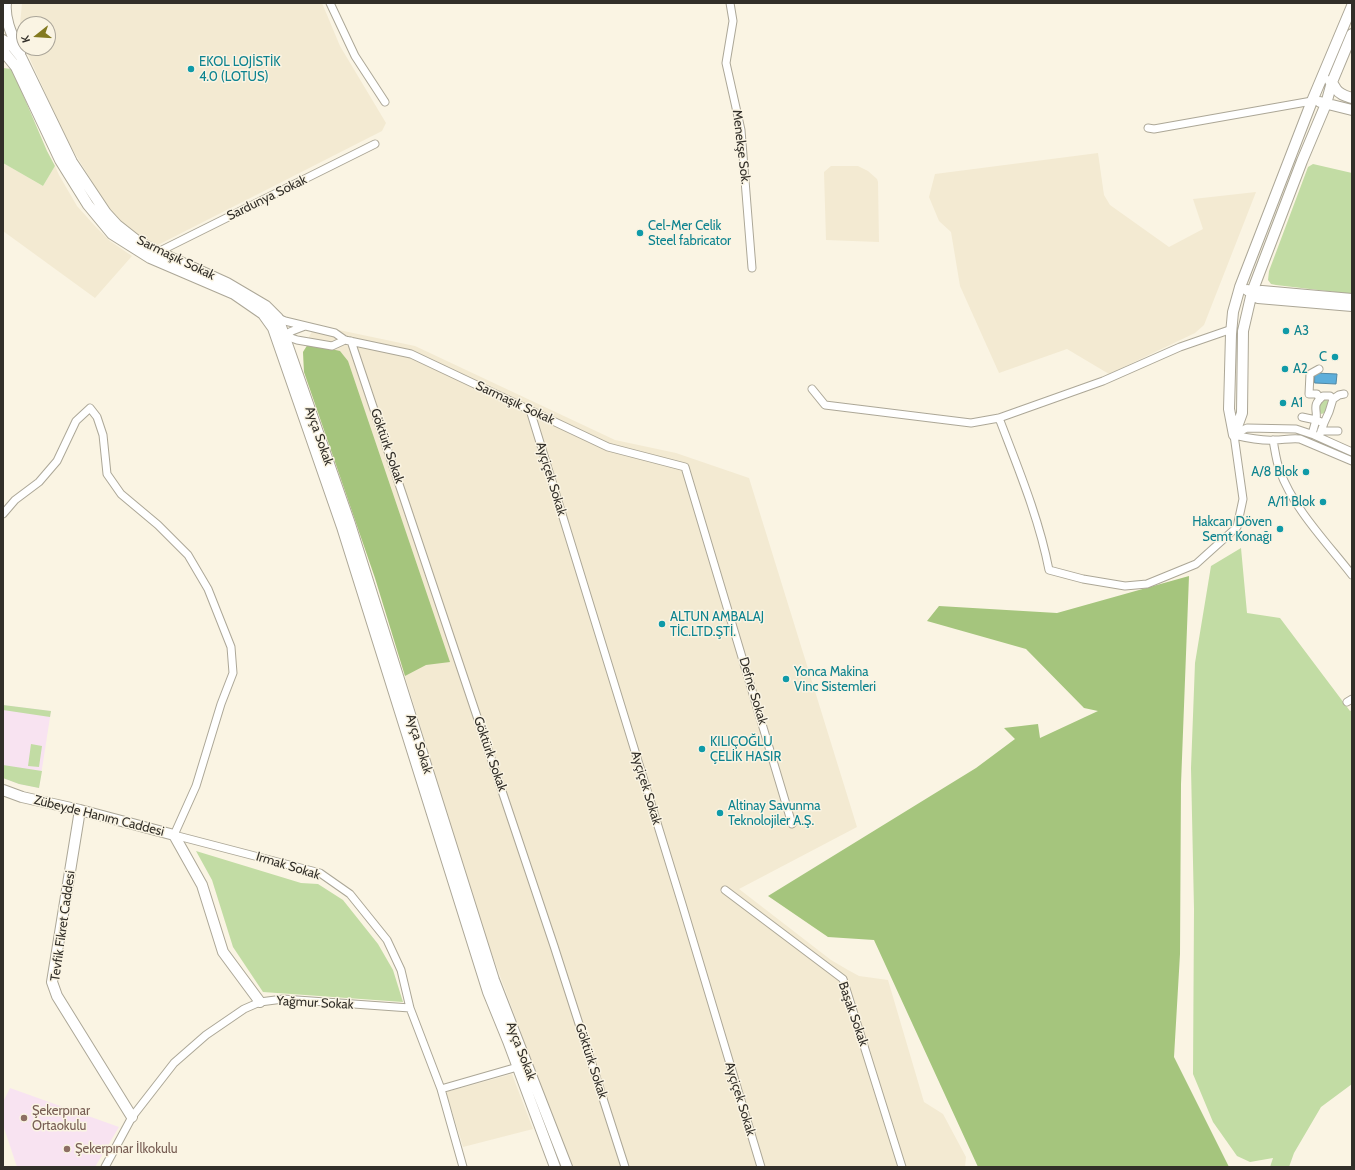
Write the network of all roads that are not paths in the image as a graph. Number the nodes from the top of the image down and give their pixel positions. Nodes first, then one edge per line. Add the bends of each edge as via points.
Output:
1 (330, 3) edge
2 (730, 3) edge
3 (4, 4) edge
4 (1352, 6) edge
5 (1352, 34) edge
6 (3, 40) edge
7 (16, 43) edge
8 (16, 50) edge
9 (3, 51) edge
10 (21, 56) edge
11 (3, 59) edge
12 (16, 67) junction
13 (1322, 77) junction
14 (1332, 82) junction
15 (1352, 98) edge
16 (1312, 101) junction
17 (385, 102) dead end
18 (1326, 104) junction
19 (1352, 110) edge
20 (1148, 128) dead end
21 (375, 144) dead end
22 (1295, 145) junction
23 (1307, 149) junction
24 (79, 182) junction
25 (137, 245) junction
26 (158, 252) junction
27 (752, 268) dead end
28 (1240, 287) junction
29 (1252, 292) junction
30 (1352, 299) edge
31 (1352, 306) edge
32 (278, 318) junction
33 (266, 319) joint
34 (306, 326) junction
35 (273, 328) junction
36 (1232, 329) junction
37 (284, 336) junction
38 (348, 340) junction
39 (302, 341) junction
40 (286, 353) junction
41 (1319, 369) dead end
42 (812, 389) dead end
43 (1344, 394) dead end
44 (1320, 399) junction
45 (1333, 399) junction
46 (530, 410) junction
47 (1302, 417) dead end
48 (999, 418) junction
49 (1316, 420) junction
50 (1324, 423) junction
51 (1338, 431) dead end
52 (1234, 434) junction
53 (1312, 434) junction
54 (1320, 434) junction
55 (1273, 440) junction
56 (1352, 452) edge
57 (1352, 460) edge
58 (685, 466) joint
59 (3, 514) edge
60 (1352, 575) edge
61 (407, 723) junction
62 (3, 790) edge
63 (80, 810) junction
64 (792, 824) dead end
65 (174, 834) junction
66 (725, 890) dead end
67 (260, 1002) junction
68 (410, 1008) junction
69 (522, 1066) junction
70 (441, 1089) junction
71 (132, 1117) junction
72 (105, 1167) edge
73 (463, 1167) edge
74 (555, 1167) edge
75 (567, 1167) edge
76 (625, 1167) edge
77 (761, 1167) edge
78 (902, 1167) edge

1 - 17 street via 355,56
2 - 27 street, Menekşe Sok. via 732,21 726,62 741,130
3 - 7 street
4 - 13 street
5 - 14 street
6 - 8 street, Sarmaşık Sokak
9 - 12 street, Sarmaşık Sokak
10 - 24 street, Sarmaşık Sokak via 72,162
11 - 12 street
12 - 24 street, Sarmaşık Sokak via 60,160
13 - 14 street
13 - 16 street
14 - 15 street via 1342,96
14 - 18 street
16 - 18 street
16 - 20 street via 1161,128
16 - 22 street
18 - 19 street
18 - 23 street
21 - 26 street, Sardunya Sokak
22 - 23 street
22 - 28 street
23 - 29 street
24 - 25 street, Sarmaşık Sokak via 88,205 112,234
25 - 26 street, Sarmaşık Sokak
25 - 33 street, Sarmaşık Sokak via 150,258 234,294 263,314
26 - 32 street, Sarmaşık Sokak via 227,283 266,306
28 - 29 street
28 - 36 street via 1233,312
29 - 30 street
29 - 31 street via 1258,298
29 - 52 street via 1243,331 1242,412
32 - 34 street, Sarmaşık Sokak
32 - 37 street, Ayça Sokak
33 - 35 street, Ayça Sokak
34 - 37 street
34 - 38 street, Sarmaşık Sokak via 335,333
35 - 37 street, Sarmaşık Sokak
35 - 40 street, Ayça Sokak
36 - 48 street via 1180,347 1103,381
36 - 52 street via 1229,410
37 - 39 street, Sarmaşık Sokak
37 - 40 street, Ayça Sokak
38 - 39 street, Sarmaşık Sokak via 332,346
38 - 46 street, Sarmaşık Sokak via 411,354
38 - 76 street, Göktürk Sokak via 554,946
39 - 40 street via 294,343
40 - 61 street, Ayça Sokak via 350,524
41 - 44 street via 1310,374 1310,394 1317,394
42 - 48 street via 825,405 971,423
43 - 45 street
44 - 45 street via 1327,395
44 - 49 street via 1315,408
45 - 50 street
46 - 58 street, Sarmaşık Sokak via 608,447
46 - 77 street, Ayçiçek Sokak
47 - 49 street
48 - 52 street via 1025,485 1049,570 1125,586 1147,584 1196,564 1237,527 1243,499
49 - 50 street
49 - 53 street
50 - 54 street
51 - 54 street
52 - 53 street via 1247,428 1296,428
52 - 55 street
53 - 54 street
54 - 56 street
55 - 57 street via 1300,439
55 - 60 street via 1280,470 1300,509
58 - 64 street, Defne Sokak
59 - 65 street via 57,462 76,421 90,408 97,417 103,435 107,474 121,494 158,525 188,556 208,589 231,647 233,673 196,786
61 - 69 street, Ayça Sokak
61 - 69 street, Ayça Sokak via 488,992
62 - 63 street, Zübeyde Hanım Caddesi
63 - 65 street, Zübeyde Hanım Caddesi
63 - 71 street, Tevfik Fikret Caddesi via 52,982 57,996
65 - 67 street, Zübeyde Hanım Caddesi via 202,885 224,952
65 - 68 street, Irmak Sokak via 320,873 350,894 387,940 402,970
66 - 78 street, Başak Sokak via 843,979
67 - 68 street, Yağmur Sokak via 283,999
67 - 71 street, Yağmur Sokak via 244,1009 206,1035 174,1062
68 - 70 street, Irmak Sokak
69 - 70 street
69 - 74 street
69 - 75 street, Ayça Sokak
70 - 73 street, Irmak Sokak
71 - 72 street, Yağmur Sokak

